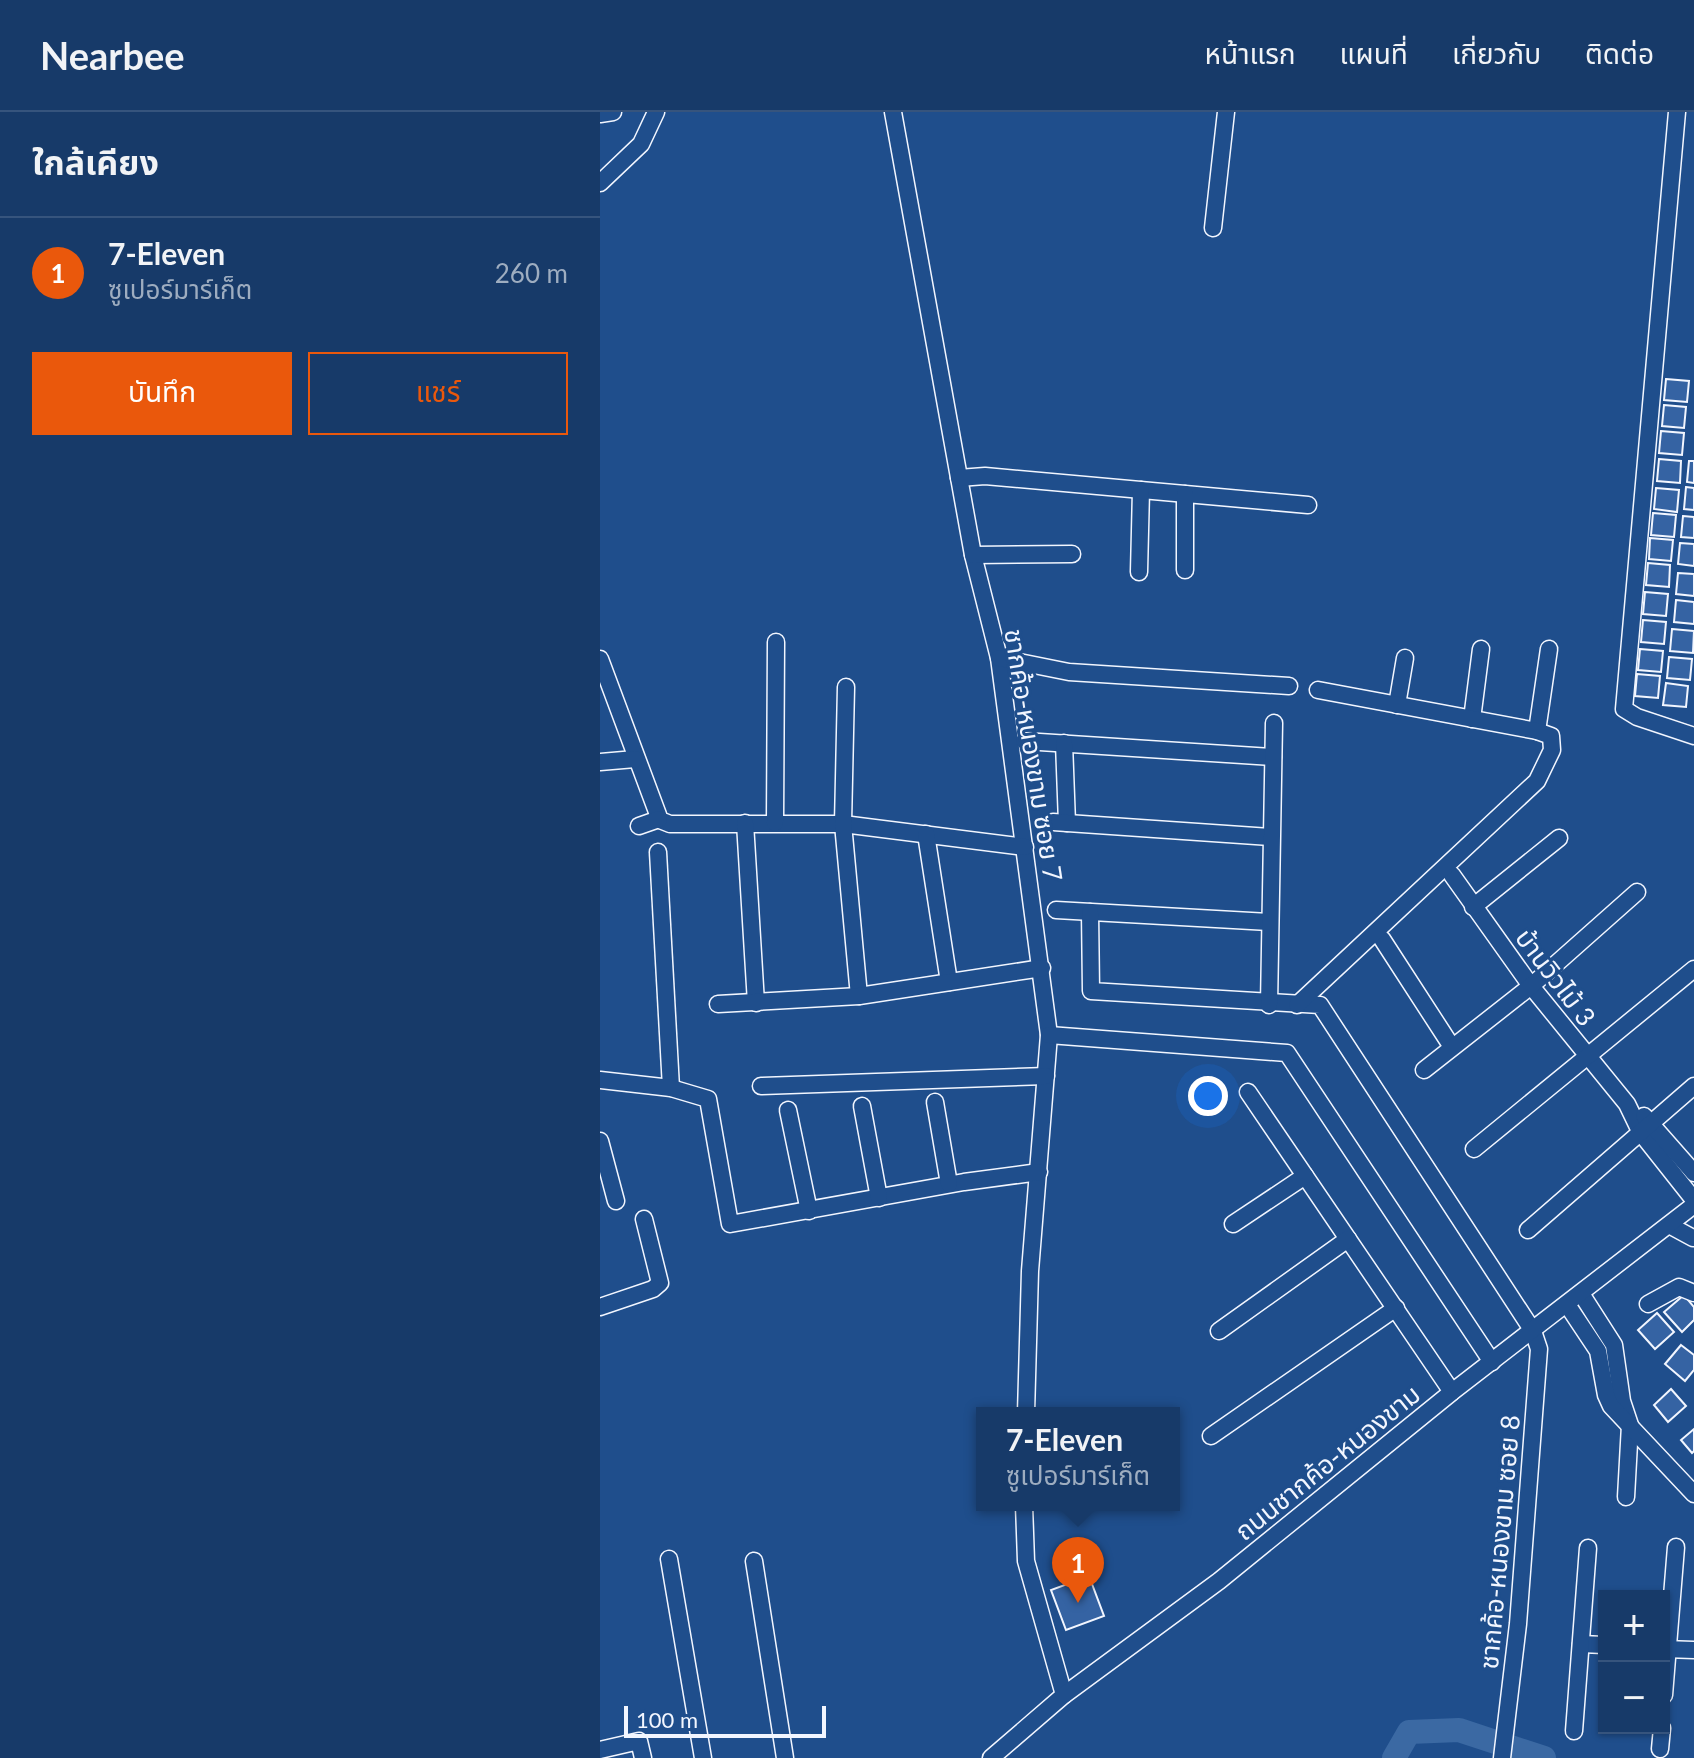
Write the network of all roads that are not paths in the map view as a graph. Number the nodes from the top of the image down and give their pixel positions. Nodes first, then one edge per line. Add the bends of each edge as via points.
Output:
1 (613, 112) edge
2 (656, 112) edge
3 (893, 112) edge
4 (1226, 112) edge
5 (1677, 112) edge
6 (600, 114) edge
7 (600, 183) edge
8 (1213, 228) dead end
9 (959, 478) junction
10 (1141, 490) junction
11 (1185, 494) junction
12 (1308, 505) dead end
13 (1072, 554) dead end
14 (973, 555) junction
15 (1185, 570) dead end
16 (1139, 572) dead end
17 (776, 642) dead end
18 (1481, 649) dead end
19 (1549, 649) dead end
20 (999, 658) junction
21 (1405, 658) dead end
22 (600, 659) edge
23 (1289, 686) dead end
24 (846, 687) dead end
25 (1318, 690) dead end
26 (1397, 705) junction
27 (1472, 719) junction
28 (1274, 723) dead end
29 (1537, 731) junction
30 (1694, 736) edge
31 (1024, 741) dead end
32 (1064, 743) junction
33 (633, 754) junction
34 (600, 755) edge
35 (1273, 757) junction
36 (600, 762) edge
37 (659, 819) junction
38 (745, 823) junction
39 (775, 823) junction
40 (843, 824) junction
41 (639, 826) dead end
42 (926, 834) junction
43 (1270, 837) junction
44 (1559, 838) dead end
45 (1025, 847) junction
46 (658, 852) dead end
47 (1452, 875) dead end
48 (1637, 892) dead end
49 (1473, 907) junction
50 (1056, 910) dead end
51 (1090, 912) junction
52 (1269, 922) junction
53 (1382, 939) dead end
54 (1042, 968) junction
55 (1694, 969) edge
56 (949, 982) junction
57 (1531, 986) junction
58 (859, 996) junction
59 (756, 1003) junction
60 (718, 1004) dead end
61 (1269, 1005) junction
62 (1297, 1005) junction
63 (1049, 1035) junction
64 (1452, 1047) junction
65 (1589, 1058) junction
66 (1424, 1070) dead end
67 (1046, 1076) junction
68 (600, 1080) edge
69 (761, 1086) dead end
70 (1694, 1086) edge
71 (671, 1088) junction
72 (1248, 1092) dead end
73 (935, 1102) dead end
74 (862, 1106) dead end
75 (788, 1110) dead end
76 (1647, 1128) junction
77 (600, 1141) edge
78 (1474, 1149) dead end
79 (1040, 1166) junction
80 (1694, 1173) edge
81 (1305, 1176) junction
82 (957, 1183) junction
83 (879, 1198) junction
84 (616, 1201) dead end
85 (1694, 1203) edge
86 (809, 1211) junction
87 (644, 1219) dead end
88 (1233, 1224) dead end
89 (1669, 1225) junction
90 (1528, 1230) dead end
91 (1694, 1237) edge
92 (1348, 1239) junction
93 (1694, 1244) edge
94 (1694, 1293) edge
95 (1582, 1295) junction
96 (1648, 1304) dead end
97 (1568, 1306) junction
98 (600, 1307) edge
99 (1396, 1308) junction
100 (1219, 1331) dead end
101 (1533, 1331) junction
102 (1492, 1362) junction
103 (1452, 1392) junction
104 (1026, 1407) edge
105 (1630, 1425) junction
106 (1211, 1436) dead end
107 (1694, 1494) edge
108 (1626, 1497) dead end
109 (1024, 1511) edge
110 (1676, 1547) dead end
111 (1588, 1548) dead end
112 (669, 1559) dead end
113 (754, 1561) dead end
114 (1670, 1608) edge
115 (1581, 1644) junction
116 (1598, 1645) edge
117 (1670, 1649) edge
118 (1694, 1650) edge
119 (1064, 1695) junction
120 (1574, 1731) dead end
121 (1661, 1734) edge
122 (1660, 1749) dead end
123 (600, 1750) edge
124 (1502, 1757) edge
125 (643, 1758) edge
126 (703, 1758) edge
127 (785, 1758) edge
128 (991, 1758) edge

1 - 6 street
2 - 7 street via 641,144
3 - 9 street, ชากค้อ-หนองขาม ซอย 7
4 - 8 street
5 - 30 street via 1624,709
9 - 10 street
9 - 14 street, ชากค้อ-หนองขาม ซอย 7
10 - 11 street
10 - 16 street
11 - 12 street
11 - 15 street
13 - 14 street
14 - 20 street, ชากค้อ-หนองขาม ซอย 7
17 - 39 street
18 - 27 street
19 - 29 street
20 - 23 street via 1069,672
20 - 45 street, ชากค้อ-หนองขาม ซอย 7
21 - 26 street
22 - 33 street
24 - 40 street
25 - 26 street
26 - 27 street
27 - 29 street
28 - 35 street
29 - 62 street via 1551,736 1552,745 1537,781
31 - 32 street
32 - 35 street
32 - 43 street via 1060,822
33 - 34 street
33 - 36 street
33 - 37 street
35 - 43 street
37 - 38 street via 670,824
37 - 41 street
38 - 39 street
38 - 59 street
39 - 40 street
40 - 42 street
40 - 58 street
42 - 45 street
42 - 56 street
43 - 52 street
44 - 49 street
45 - 54 street, ชากค้อ-หนองขาม ซอย 7
46 - 71 street
47 - 49 street, บ้านวิวไม้ 3
48 - 57 street
49 - 57 street, บ้านวิวไม้ 3
50 - 51 street
51 - 52 street
51 - 61 street via 1091,991
52 - 61 street
53 - 64 street
54 - 56 street
54 - 63 street, ชากค้อ-หนองขาม ซอย 7
55 - 65 street
56 - 58 street
57 - 64 street
57 - 65 street, บ้านวิวไม้ 3
58 - 59 street
59 - 60 street
61 - 62 street
62 - 101 street via 1320,1005
63 - 67 street, ชากค้อ-หนองขาม ซอย 7
63 - 102 street via 1287,1053
64 - 66 street
65 - 76 street, บ้านวิวไม้ 3
65 - 78 street
67 - 69 street
67 - 79 street, ชากค้อ-หนองขาม ซอย 7
68 - 71 street
70 - 76 street
71 - 86 street via 708,1099 730,1224
72 - 81 street
73 - 82 street
74 - 83 street
75 - 86 street
76 - 80 street, บ้านวิวไม้ 3
76 - 85 street, บ้านวิวไม้ 3
76 - 90 street
77 - 84 street
79 - 82 street
79 - 104 street, ชากค้อ-หนองขาม ซอย 7
81 - 88 street
81 - 92 street
82 - 83 street
83 - 86 street
85 - 89 street, ถนนชากค้อ-หนองขาม
87 - 98 street via 660,1283
89 - 91 street
89 - 95 street, ถนนชากค้อ-หนองขาม
91 - 93 street
92 - 99 street
92 - 100 street
94 - 96 street via 1679,1287
95 - 97 street, ถนนชากค้อ-หนองขาม
95 - 105 street via 1614,1345
97 - 101 street, ถนนชากค้อ-หนองขาม
97 - 105 street via 1598,1351 1606,1395
99 - 103 street
99 - 106 street
101 - 102 street, ถนนชากค้อ-หนองขาม
101 - 124 street, ชากค้อ-หนองขาม ซอย 8 via 1539,1349
102 - 103 street, ถนนชากค้อ-หนองขาม
103 - 119 street, ถนนชากค้อ-หนองขาม via 1219,1581
105 - 107 street
105 - 108 street
109 - 119 street via 1026,1561
110 - 114 street
111 - 115 street
112 - 126 street
113 - 127 street
115 - 116 street
115 - 120 street
117 - 118 street
119 - 128 street, ถนนชากค้อ-หนองขาม
121 - 122 street
123 - 125 street via 639,1741

